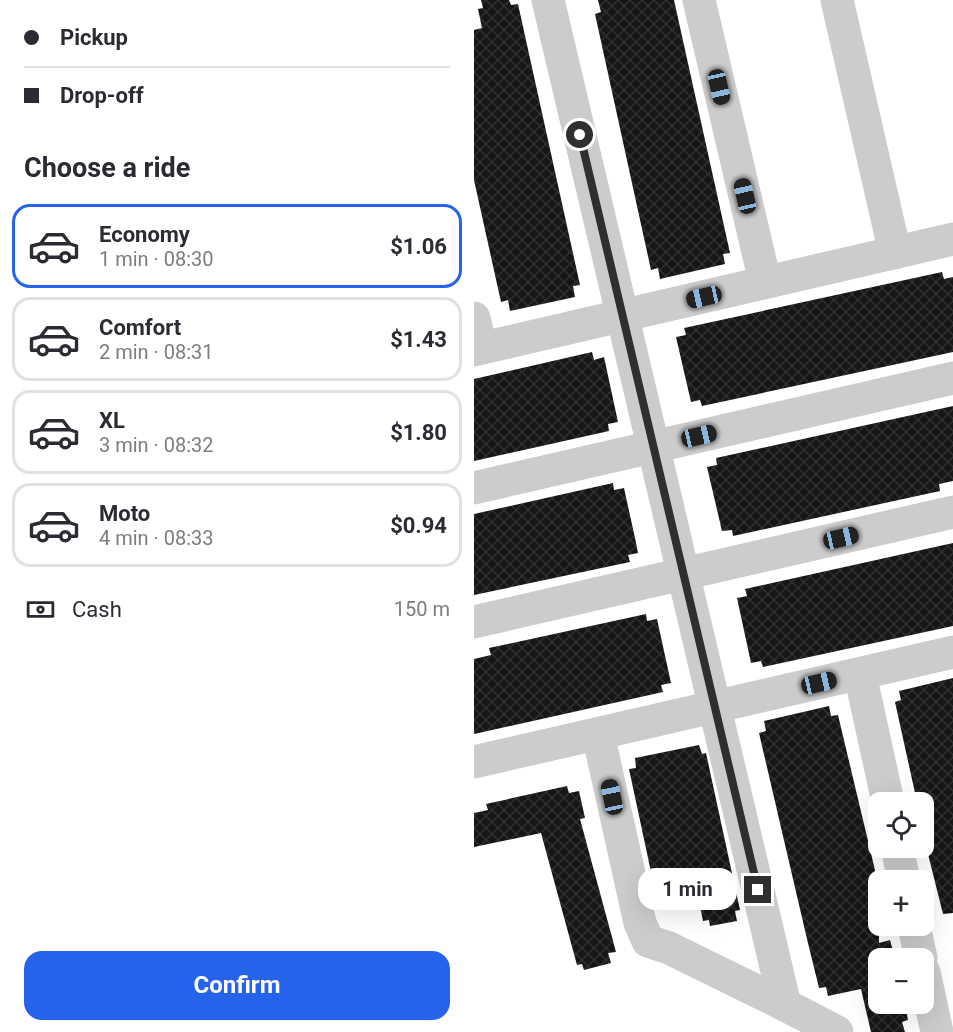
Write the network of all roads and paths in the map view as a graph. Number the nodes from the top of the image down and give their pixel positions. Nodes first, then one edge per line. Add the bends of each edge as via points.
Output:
1 (548, 0) edge
2 (699, 0) edge
3 (837, 0) edge
4 (953, 239) edge
5 (895, 253) junction
6 (765, 282) junction
7 (622, 316) junction
8 (476, 339) edge
9 (953, 378) edge
10 (653, 447) junction
11 (474, 488) edge
12 (953, 512) edge
13 (683, 574) junction
14 (474, 622) edge
15 (953, 652) edge
16 (860, 674) junction
17 (715, 707) junction
18 (598, 734) junction
19 (474, 762) edge
20 (886, 792) edge
21 (785, 1005) junction
22 (933, 1014) edge
23 (837, 1032) edge
24 (937, 1032) edge

1 - 7 street
2 - 6 street
3 - 5 street
4 - 5 street
5 - 6 street
6 - 7 street
7 - 8 street
7 - 10 street
9 - 10 street
10 - 11 street
10 - 13 street
12 - 13 street
13 - 14 street
13 - 17 street
15 - 16 street
16 - 17 street
16 - 20 street
17 - 18 street
17 - 21 street
18 - 19 street
18 - 21 street via 640,923 648,941
21 - 23 street
22 - 24 street

